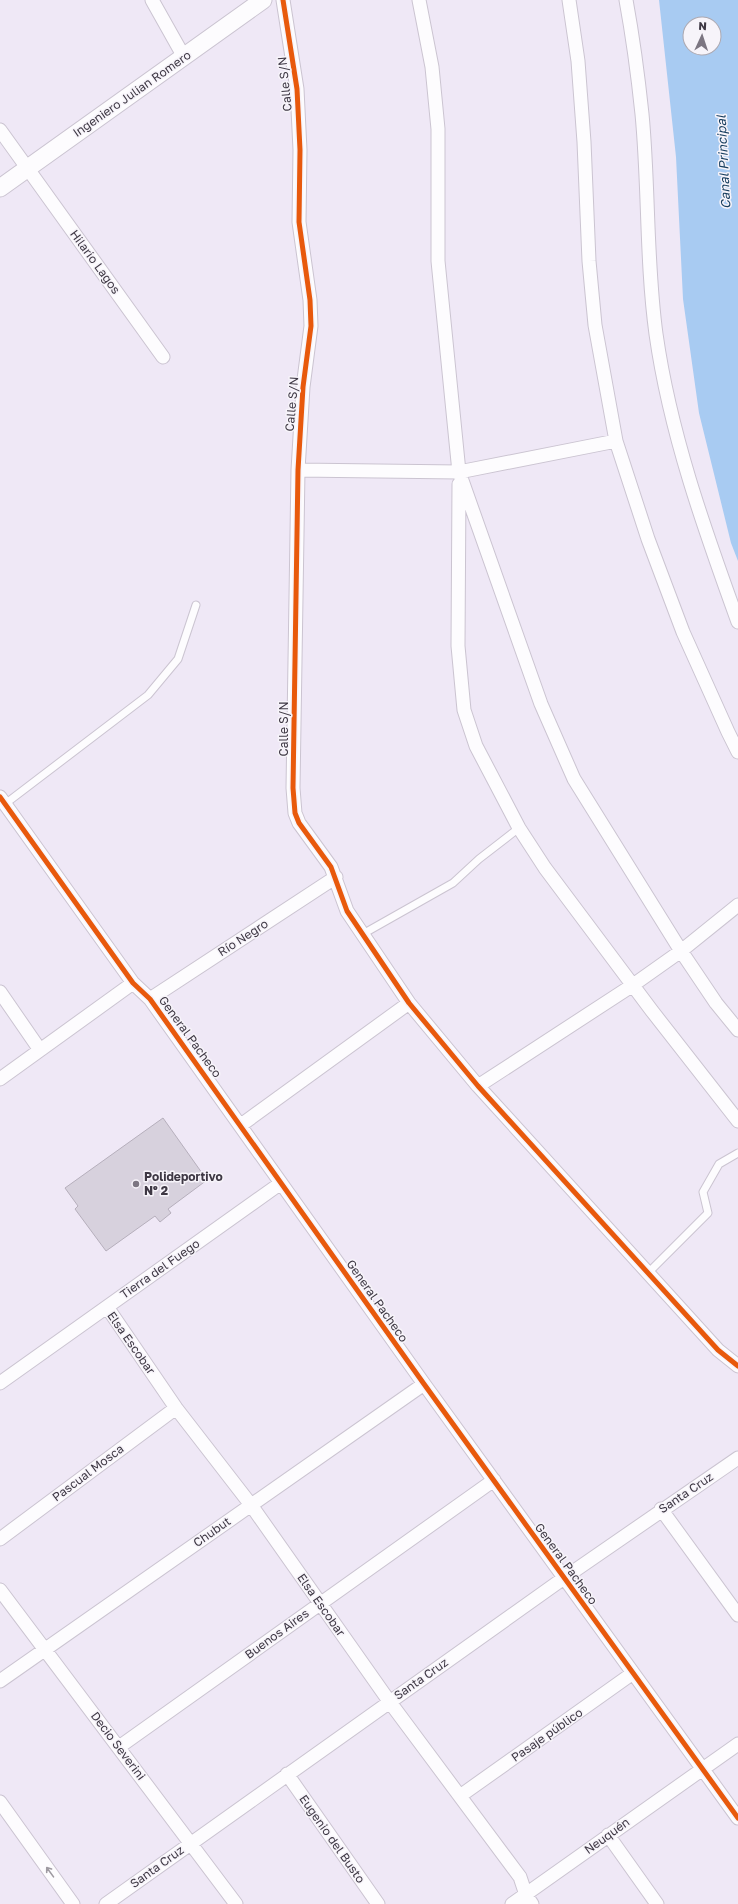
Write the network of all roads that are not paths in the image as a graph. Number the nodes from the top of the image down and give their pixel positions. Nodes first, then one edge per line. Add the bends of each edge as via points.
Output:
1 (152, 0) edge
2 (263, 0) edge
3 (283, 0) edge
4 (419, 0) edge
5 (569, 0) edge
6 (626, 0) edge
7 (184, 57) junction
8 (0, 130) edge
9 (28, 168) junction
10 (0, 188) edge
11 (163, 357) dead end
12 (616, 441) junction
13 (298, 470) junction
14 (459, 472) junction
15 (196, 605) dead end
16 (738, 622) edge
17 (738, 752) edge
18 (2, 802) edge
19 (518, 828) junction
20 (336, 877) junction
21 (738, 905) edge
22 (361, 935) junction
23 (681, 951) junction
24 (133, 983) junction
25 (633, 985) junction
26 (0, 992) edge
27 (150, 999) junction
28 (409, 1003) junction
29 (738, 1030) edge
30 (40, 1050) junction
31 (0, 1079) edge
32 (478, 1086) junction
33 (738, 1121) edge
34 (241, 1125) junction
35 (738, 1153) edge
36 (281, 1183) junction
37 (648, 1273) junction
38 (107, 1307) junction
39 (738, 1366) edge
40 (0, 1383) edge
41 (424, 1384) junction
42 (176, 1408) junction
43 (738, 1458) edge
44 (494, 1480) junction
45 (251, 1505) junction
46 (662, 1509) junction
47 (0, 1539) edge
48 (564, 1578) junction
49 (0, 1590) edge
50 (320, 1604) junction
51 (738, 1615) edge
52 (44, 1648) junction
53 (633, 1673) junction
54 (0, 1680) edge
55 (389, 1701) junction
56 (738, 1744) edge
57 (119, 1747) junction
58 (702, 1768) junction
59 (286, 1774) junction
60 (460, 1796) junction
61 (0, 1802) edge
62 (738, 1818) edge
63 (608, 1835) junction
64 (191, 1842) junction
65 (529, 1899) edge
66 (73, 1904) edge
67 (106, 1904) edge
68 (236, 1904) edge
69 (378, 1904) edge
70 (512, 1904) edge
71 (658, 1904) edge

1 - 7 street
2 - 7 street, Ingeniero Julian Romero
3 - 13 street, Calle S/N via 297,88 300,150 299,222 311,326 303,386
4 - 14 street via 432,67 438,129 438,261
5 - 12 street via 578,60 595,324
6 - 16 street via 642,114 651,279 665,392 703,525
7 - 9 street, Ingeniero Julian Romero
8 - 9 street, Hilario Lagos
9 - 10 street, Ingeniero Julian Romero
9 - 11 street, Hilario Lagos
12 - 14 street
12 - 17 street via 648,540 683,632
13 - 14 street
13 - 20 street, Calle S/N via 293,780 295,813 299,823 325,857
14 - 19 street via 458,646 464,710 476,746
14 - 23 street via 541,704 574,779
15 - 18 lane via 178,659 148,695
18 - 24 street, General Pacheco
19 - 22 lane via 453,883
19 - 25 street
20 - 22 street via 346,911
20 - 27 street, Río Negro
21 - 23 street
22 - 28 street
23 - 25 street
23 - 29 street via 716,1003
24 - 27 street, General Pacheco
24 - 30 street
25 - 32 street
25 - 33 street
26 - 30 street
27 - 34 street, General Pacheco
28 - 32 street
28 - 34 street
30 - 31 street
32 - 37 street
34 - 36 street, General Pacheco
35 - 37 lane via 719,1164 703,1192 708,1213
36 - 38 street, Tierra del Fuego
36 - 41 street, General Pacheco
37 - 39 street via 718,1350
38 - 40 street, Tierra del Fuego
38 - 42 street, Elsa Escobar
41 - 44 street, General Pacheco
41 - 45 street, Chubut
42 - 45 street, Elsa Escobar
42 - 47 street, Pascual Mosca
43 - 46 street, Santa Cruz
44 - 48 street, General Pacheco
44 - 50 street, Buenos Aires
45 - 50 street, Elsa Escobar
45 - 52 street, Chubut
46 - 48 street, Santa Cruz
46 - 51 street
48 - 53 street, General Pacheco
48 - 55 street, Santa Cruz
49 - 52 street, Decio Severini
50 - 55 street, Elsa Escobar
50 - 57 street, Buenos Aires
52 - 54 street, Chubut
52 - 57 street, Decio Severini
53 - 58 street, General Pacheco
53 - 60 street, Pasaje público
55 - 59 street, Santa Cruz
55 - 60 street, Elsa Escobar
56 - 58 street, Neuquén
57 - 64 street, Decio Severini
58 - 62 street, General Pacheco
58 - 63 street, Neuquén
59 - 64 street, Santa Cruz
59 - 69 street, Eugenio del Busto
60 - 65 street, Elsa Escobar via 520,1877
66 -> 61 street
63 - 65 street, Neuquén
63 - 71 street
64 - 67 street, Santa Cruz
64 - 68 street, Decio Severini
65 - 70 street, Neuquén

